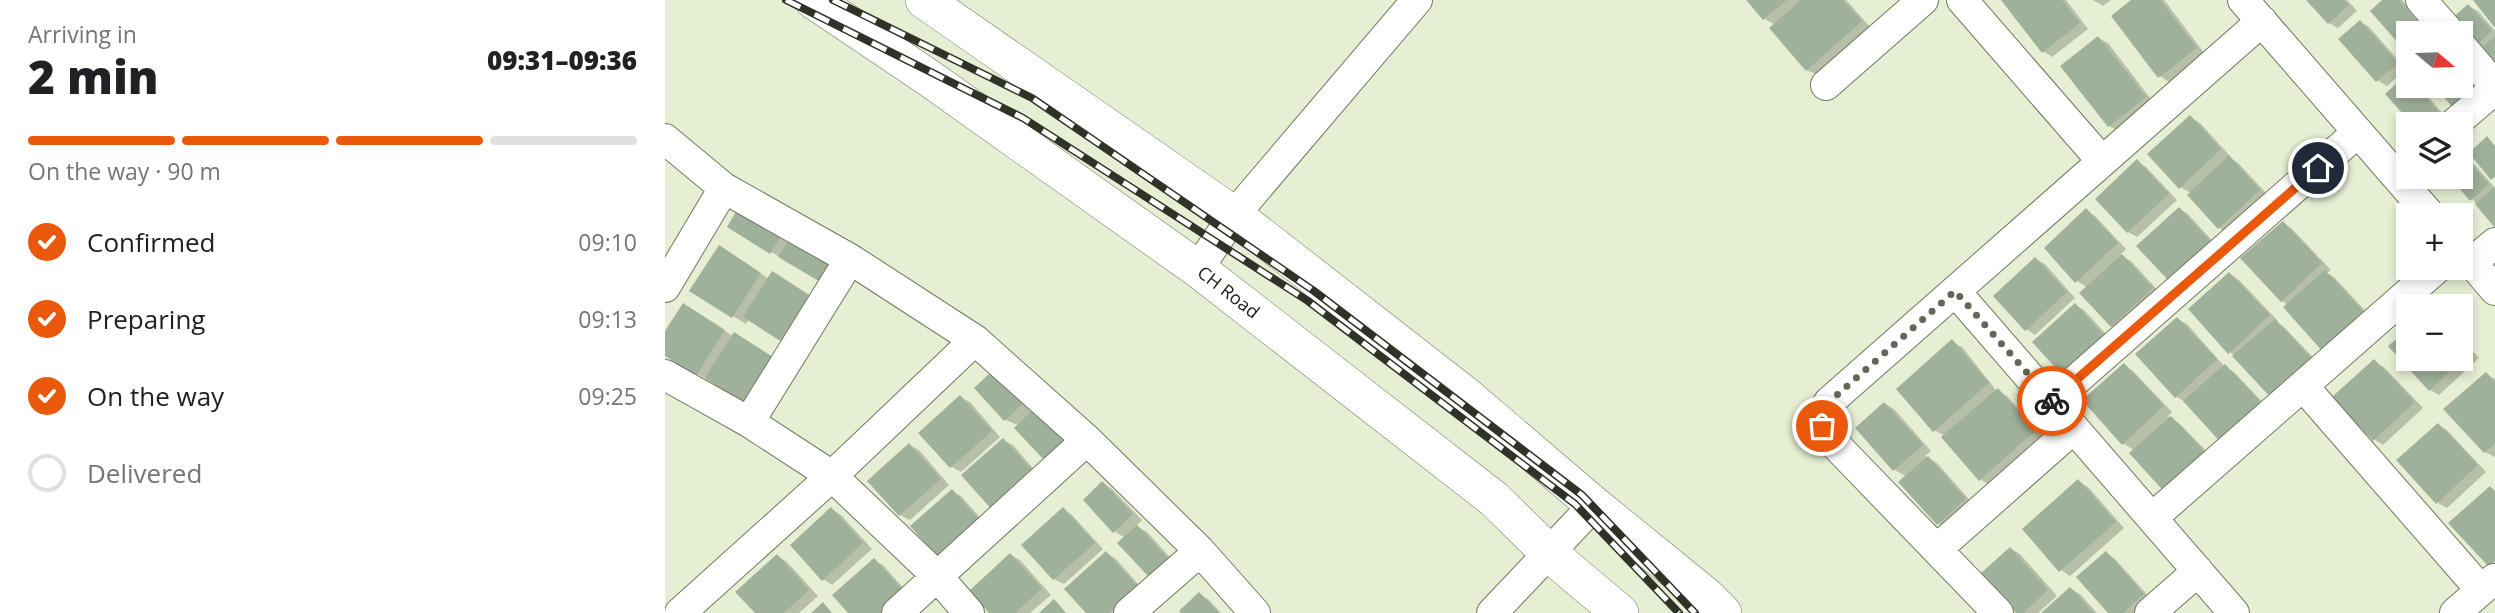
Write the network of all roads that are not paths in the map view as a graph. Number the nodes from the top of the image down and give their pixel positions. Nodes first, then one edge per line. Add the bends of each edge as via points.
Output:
1 (813, 0) edge
2 (924, 0) edge
3 (1417, 0) edge
4 (1923, 0) edge
5 (1962, 0) edge
6 (2429, 3) edge
7 (2253, 11) edge
8 (2441, 21) edge
9 (2473, 60) edge
10 (1826, 85) dead end
11 (2495, 87) edge
12 (2467, 112) edge
13 (2358, 132) junction
14 (665, 139) edge
15 (2102, 161) junction
16 (2396, 165) edge
17 (724, 188) junction
18 (1234, 215) junction
19 (2495, 243) edge
20 (2473, 254) edge
21 (850, 259) junction
22 (2473, 265) edge
23 (1198, 269) junction
24 (2423, 280) edge
25 (665, 287) edge
26 (2495, 290) edge
27 (1955, 291) junction
28 (975, 340) junction
29 (665, 375) edge
30 (2303, 386) junction
31 (2051, 402) junction
32 (749, 422) junction
33 (2074, 428) junction
34 (1087, 440) junction
35 (832, 476) junction
36 (1594, 505) junction
37 (2152, 518) junction
38 (1937, 549) junction
39 (1200, 551) junction
40 (1550, 554) junction
41 (2198, 571) junction
42 (937, 576) junction
43 (2488, 584) edge
44 (680, 613) edge
45 (897, 613) edge
46 (969, 613) edge
47 (1129, 613) edge
48 (1255, 613) edge
49 (1492, 613) edge
50 (1620, 613) edge
51 (1723, 613) edge
52 (1998, 613) edge
53 (2150, 613) edge
54 (2234, 613) edge
55 (2455, 613) edge

1 - 23 street, CH Road
2 - 18 street
3 - 18 street
4 - 10 street
5 - 15 street
6 - 8 street
7 - 13 street
7 - 15 street
9 - 11 street
11 - 12 street
13 - 16 street
13 - 31 street
14 - 17 street
15 - 27 street
17 - 21 street
17 - 25 street
18 - 23 street
18 - 36 street via 1464,394
19 - 20 street
21 - 28 street
21 - 32 street
22 - 26 street
23 - 40 street, CH Road via 1494,499
24 - 30 street
27 - 31 street
27 - 38 street via 1821,414 1829,438
28 - 34 street
28 - 35 street
29 - 32 street
30 - 37 street
30 - 43 street
31 - 33 street
32 - 35 street
33 - 37 street
33 - 38 street
34 - 39 street
34 - 42 street
35 - 42 street
35 - 44 street
36 - 40 street
36 - 51 street
37 - 41 street
38 - 52 street
39 - 47 street
39 - 48 street
40 - 49 street
40 - 50 street, CH Road
41 - 53 street
41 - 54 street
42 - 45 street
42 - 46 street
43 - 55 street

